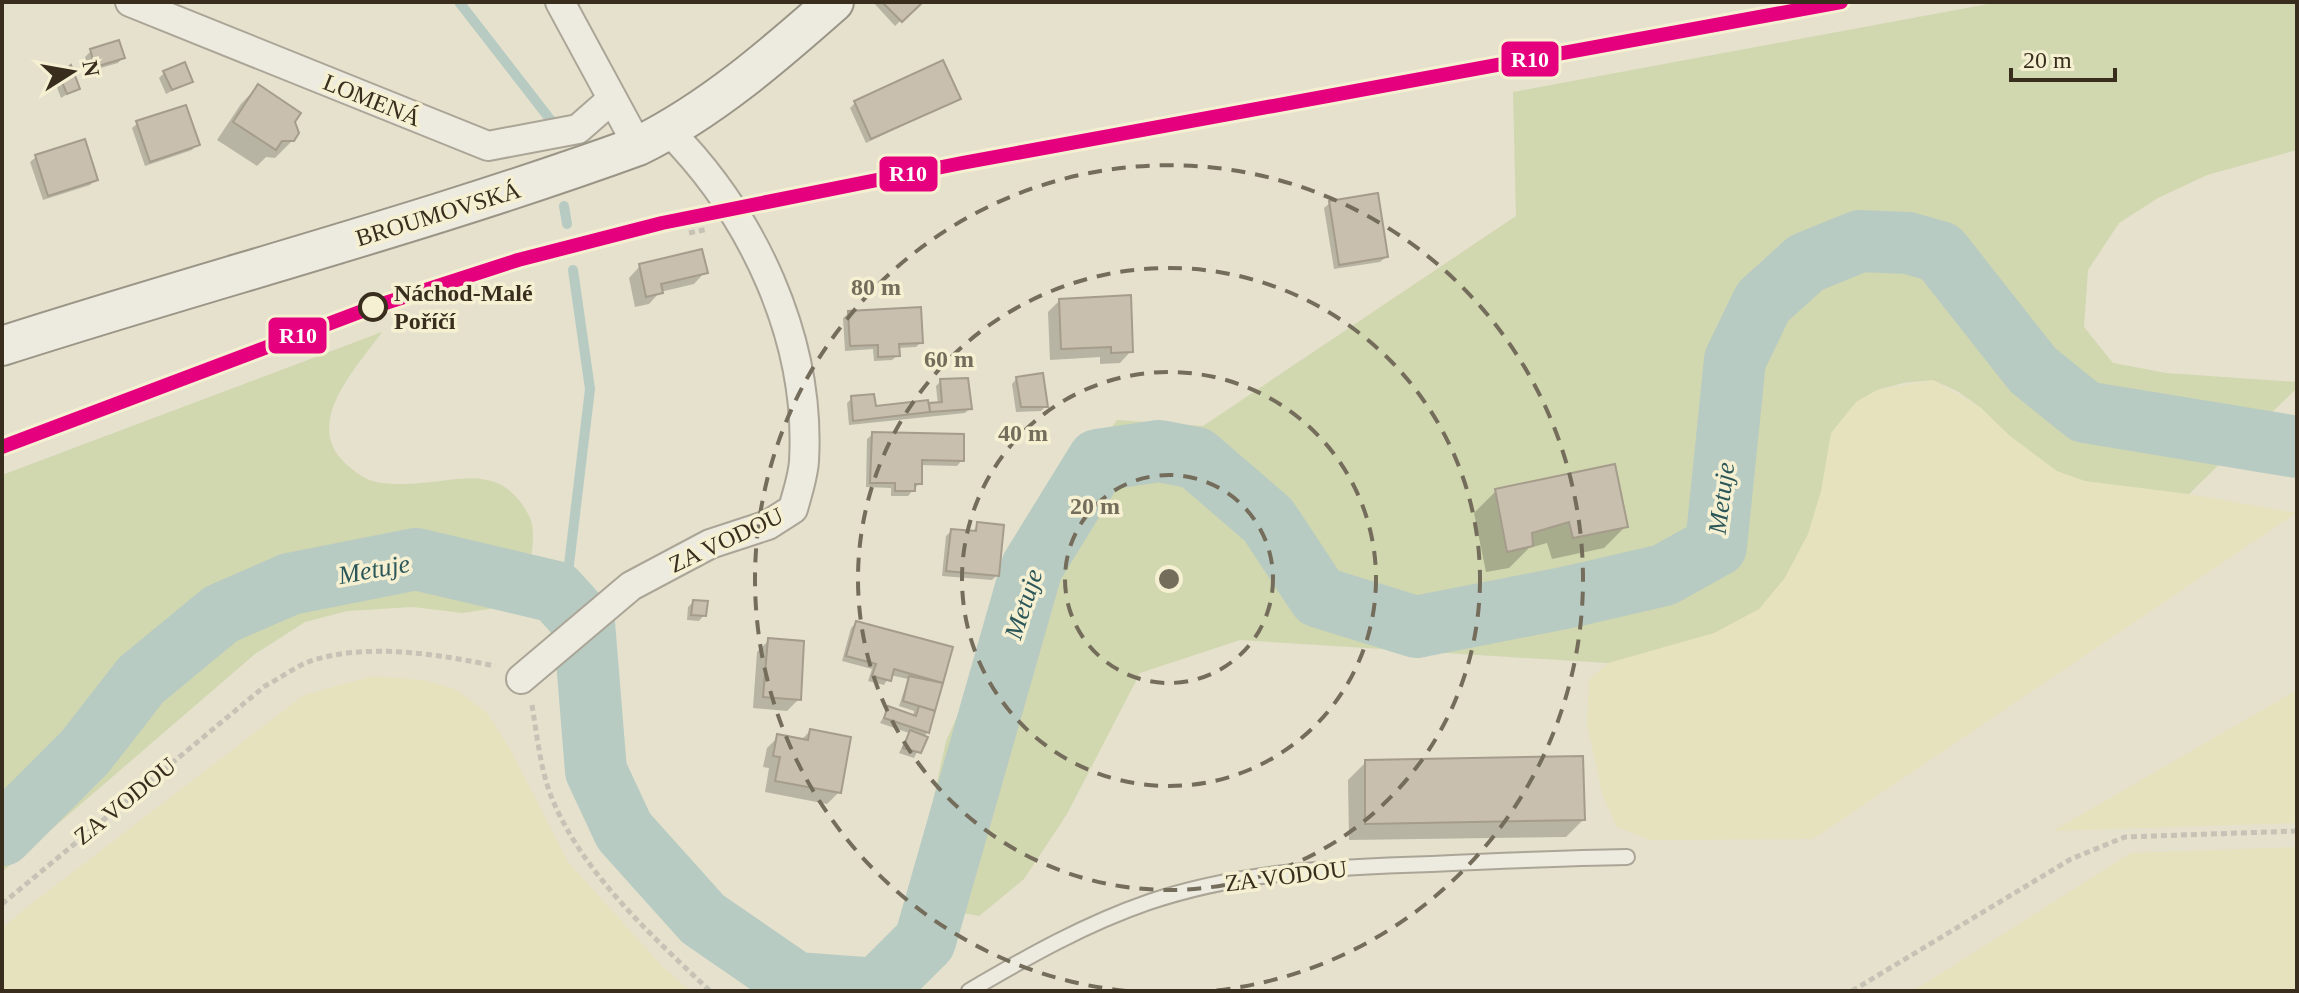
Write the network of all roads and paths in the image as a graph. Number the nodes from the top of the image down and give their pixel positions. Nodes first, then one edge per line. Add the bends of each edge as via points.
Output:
1 (130, 2) edge
2 (560, 2) edge
3 (834, 2) edge
4 (611, 100) junction
5 (654, 138) junction
6 (2, 346) edge
7 (521, 679) junction
8 (2297, 831) edge
9 (1627, 857) dead end
10 (2, 904) edge
11 (710, 991) edge
12 (969, 991) edge
13 (1852, 991) edge

1 - 4 street, LOMENÁ via 488,146 578,129
2 - 4 street
3 - 5 main road, BROUMOVSKÁ via 765,62
4 - 5 street
5 - 6 main road, BROUMOVSKÁ via 413,223
5 - 7 street, ZA VODOU via 703,165 763,259 799,384 804,462 793,509 768,525 710,544 631,586
7 - 10 path, ZA VODOU via 493,665 399,653 347,654 308,662 265,686
7 - 11 path via 532,705 550,793 566,829 603,879
8 - 13 path via 2125,837 2071,859
9 - 12 lane, ZA VODOU via 1284,871 1231,880 1150,902 1085,928

